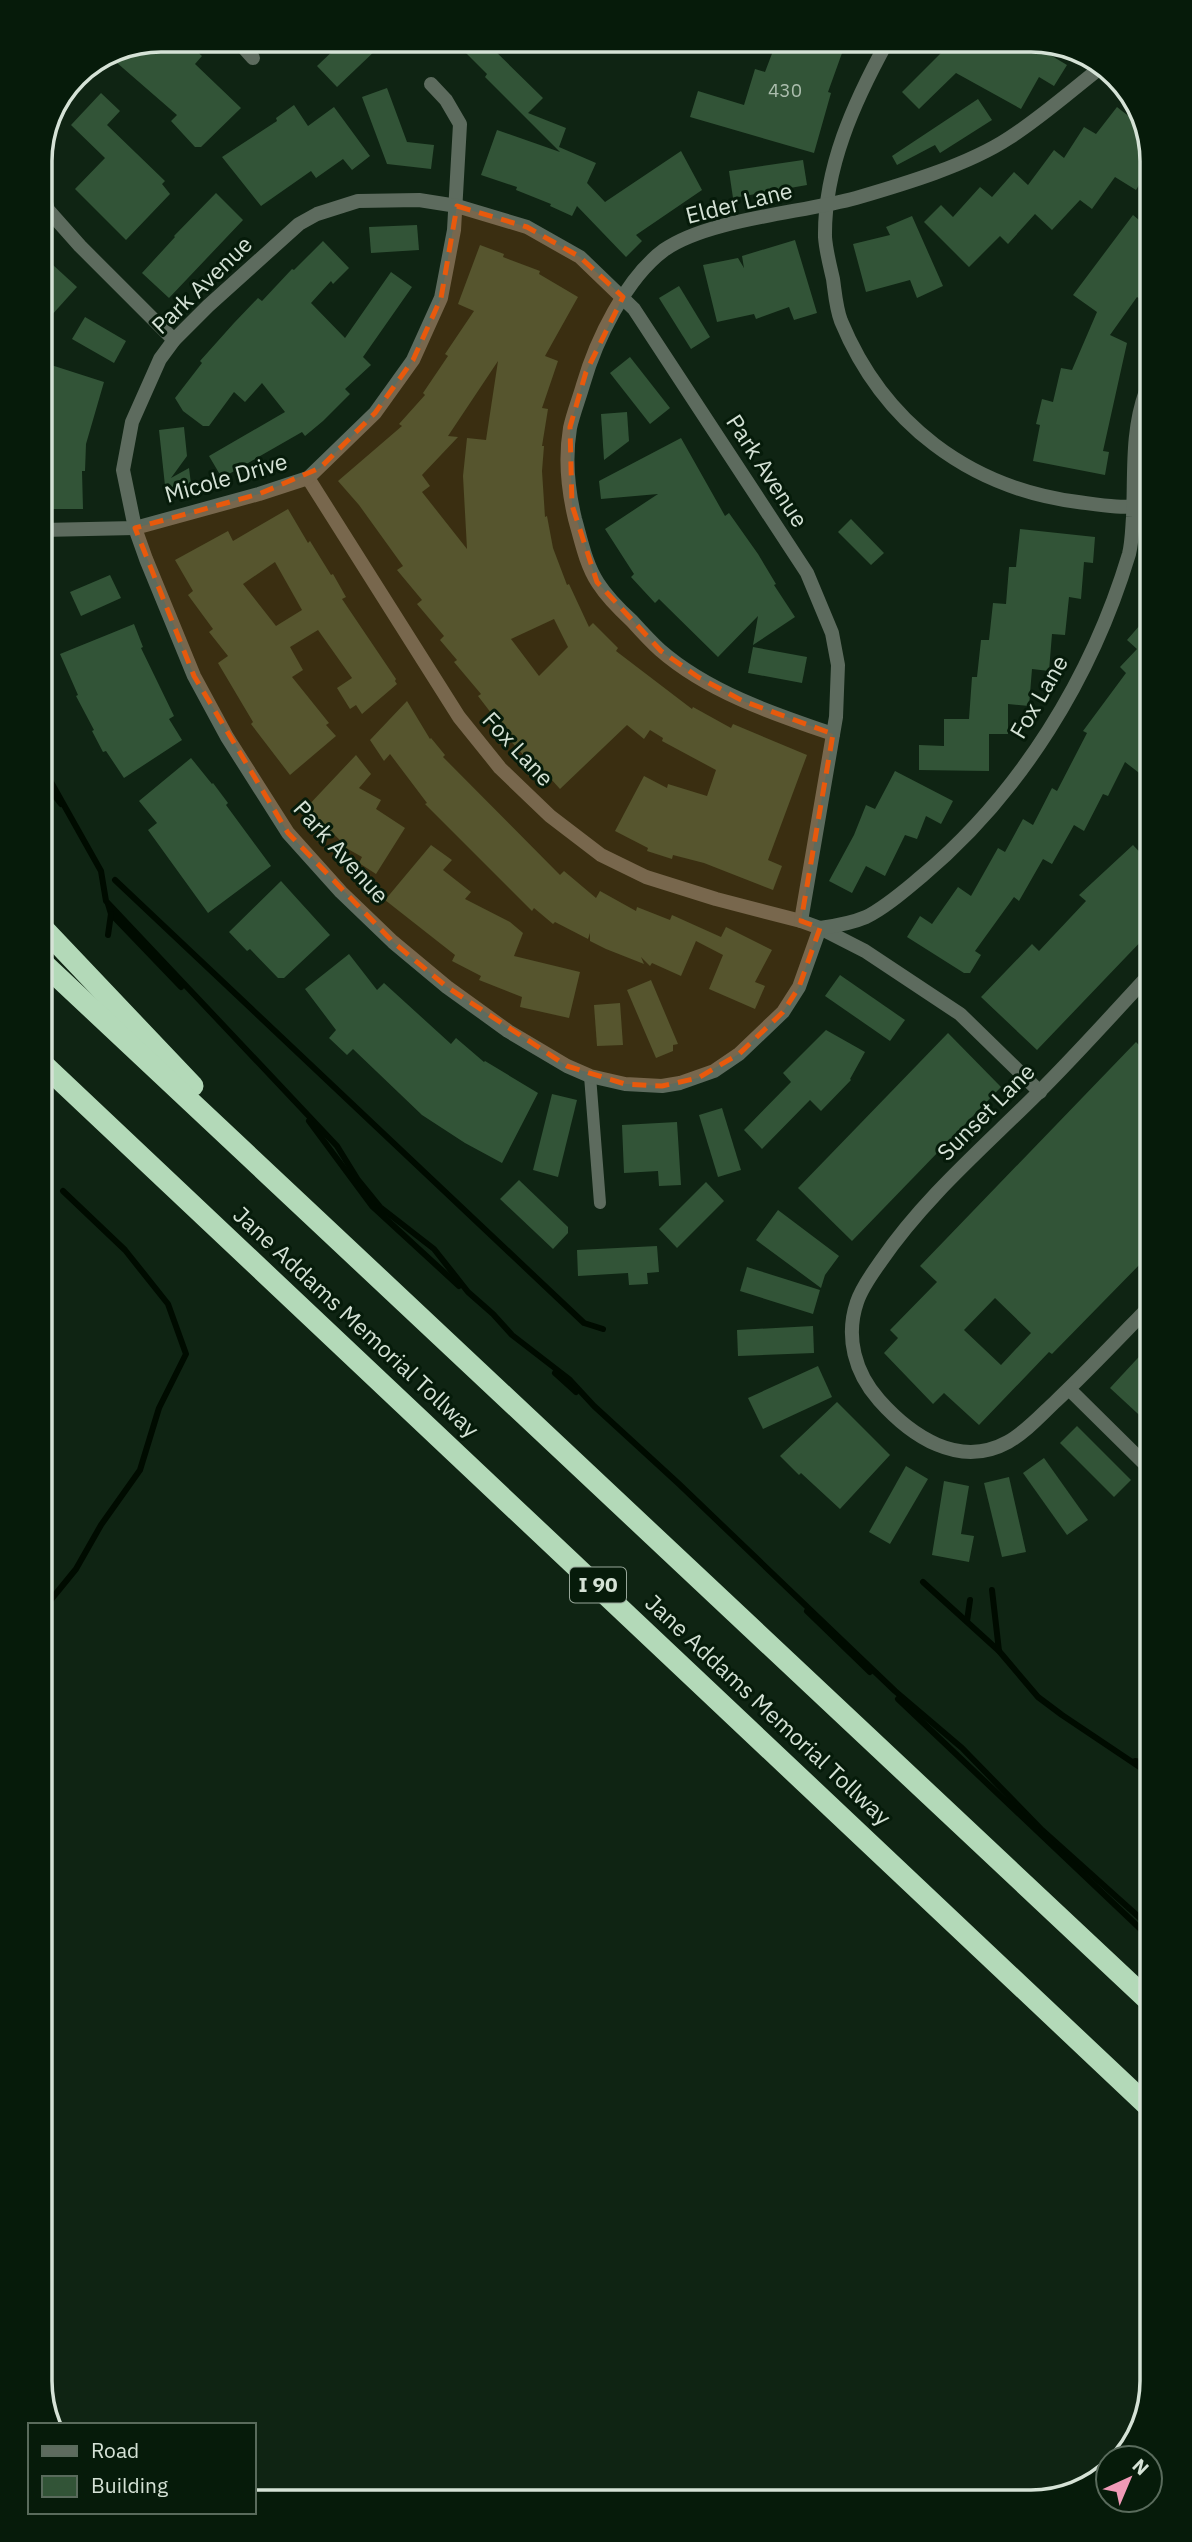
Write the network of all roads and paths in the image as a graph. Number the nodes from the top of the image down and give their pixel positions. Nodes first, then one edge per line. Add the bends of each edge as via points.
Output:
1 (881, 53) edge
2 (1094, 73) edge
3 (431, 84) dead end
4 (827, 205) junction
5 (457, 206) junction
6 (53, 221) edge
7 (623, 298) junction
8 (174, 340) junction
9 (1140, 416) edge
10 (308, 478) junction
11 (1140, 506) edge
12 (135, 528) junction
13 (53, 530) edge
14 (833, 734) junction
15 (801, 921) junction
16 (820, 928) junction
17 (53, 938) edge
18 (53, 972) edge
19 (1140, 985) edge
20 (53, 1073) edge
21 (590, 1076) junction
22 (1040, 1091) junction
23 (600, 1203) dead end
24 (316, 1219) junction
25 (1140, 1316) edge
26 (1069, 1389) junction
27 (1140, 1459) edge
28 (1140, 1993) edge
29 (1140, 2099) edge

1 - 4 street via 841,142
2 - 4 street, Elder Lane via 1009,139 950,167
3 - 5 street, Micole Drive via 460,124
4 - 7 street, Elder Lane via 684,239 644,267
4 - 11 street via 825,240 840,319 873,381 908,422 955,461 1013,488 1061,500
5 - 7 street, Park Avenue via 527,227 580,257
5 - 8 street, Park Avenue via 419,200 358,201 317,214 299,224
5 - 10 street, Micole Drive via 441,298 413,360 375,414
6 - 8 street
7 - 14 street, Park Avenue via 807,573 832,633 838,665
7 - 14 street, Elder Lane via 586,372 570,427 567,460 572,505 597,582 661,651 698,677 743,701
8 - 12 street, Park Avenue via 160,359 127,440 123,470
9 - 11 street, Fox Lane via 1135,436
10 - 12 street, Micole Drive
10 - 15 street, Fox Lane via 458,717 500,768 550,816 601,855 646,877
11 - 16 street, Fox Lane via 1130,552 1103,627 1038,748 943,859 866,917
12 - 13 street, Micole Drive
12 - 21 street, Park Avenue via 194,676 288,833 393,942 447,988 508,1031
14 - 15 street, Park Avenue
15 - 16 street
16 - 21 street, Park Avenue via 799,987 783,1012 739,1054 689,1081 662,1086
16 - 22 street via 890,966 960,1013
17 - 24 highway
18 - 24 highway, Jane Addams Memorial Tollway
19 - 22 street, Sunset Lane
20 - 29 highway, Jane Addams Memorial Tollway / I 90
21 - 23 lane
22 - 26 street, Sunset Lane via 896,1238 864,1286 853,1317 853,1349 872,1391 892,1415 932,1443 963,1452 999,1446 1021,1433
24 - 28 highway, Jane Addams Memorial Tollway
25 - 26 street, Sunset Lane
26 - 27 street

